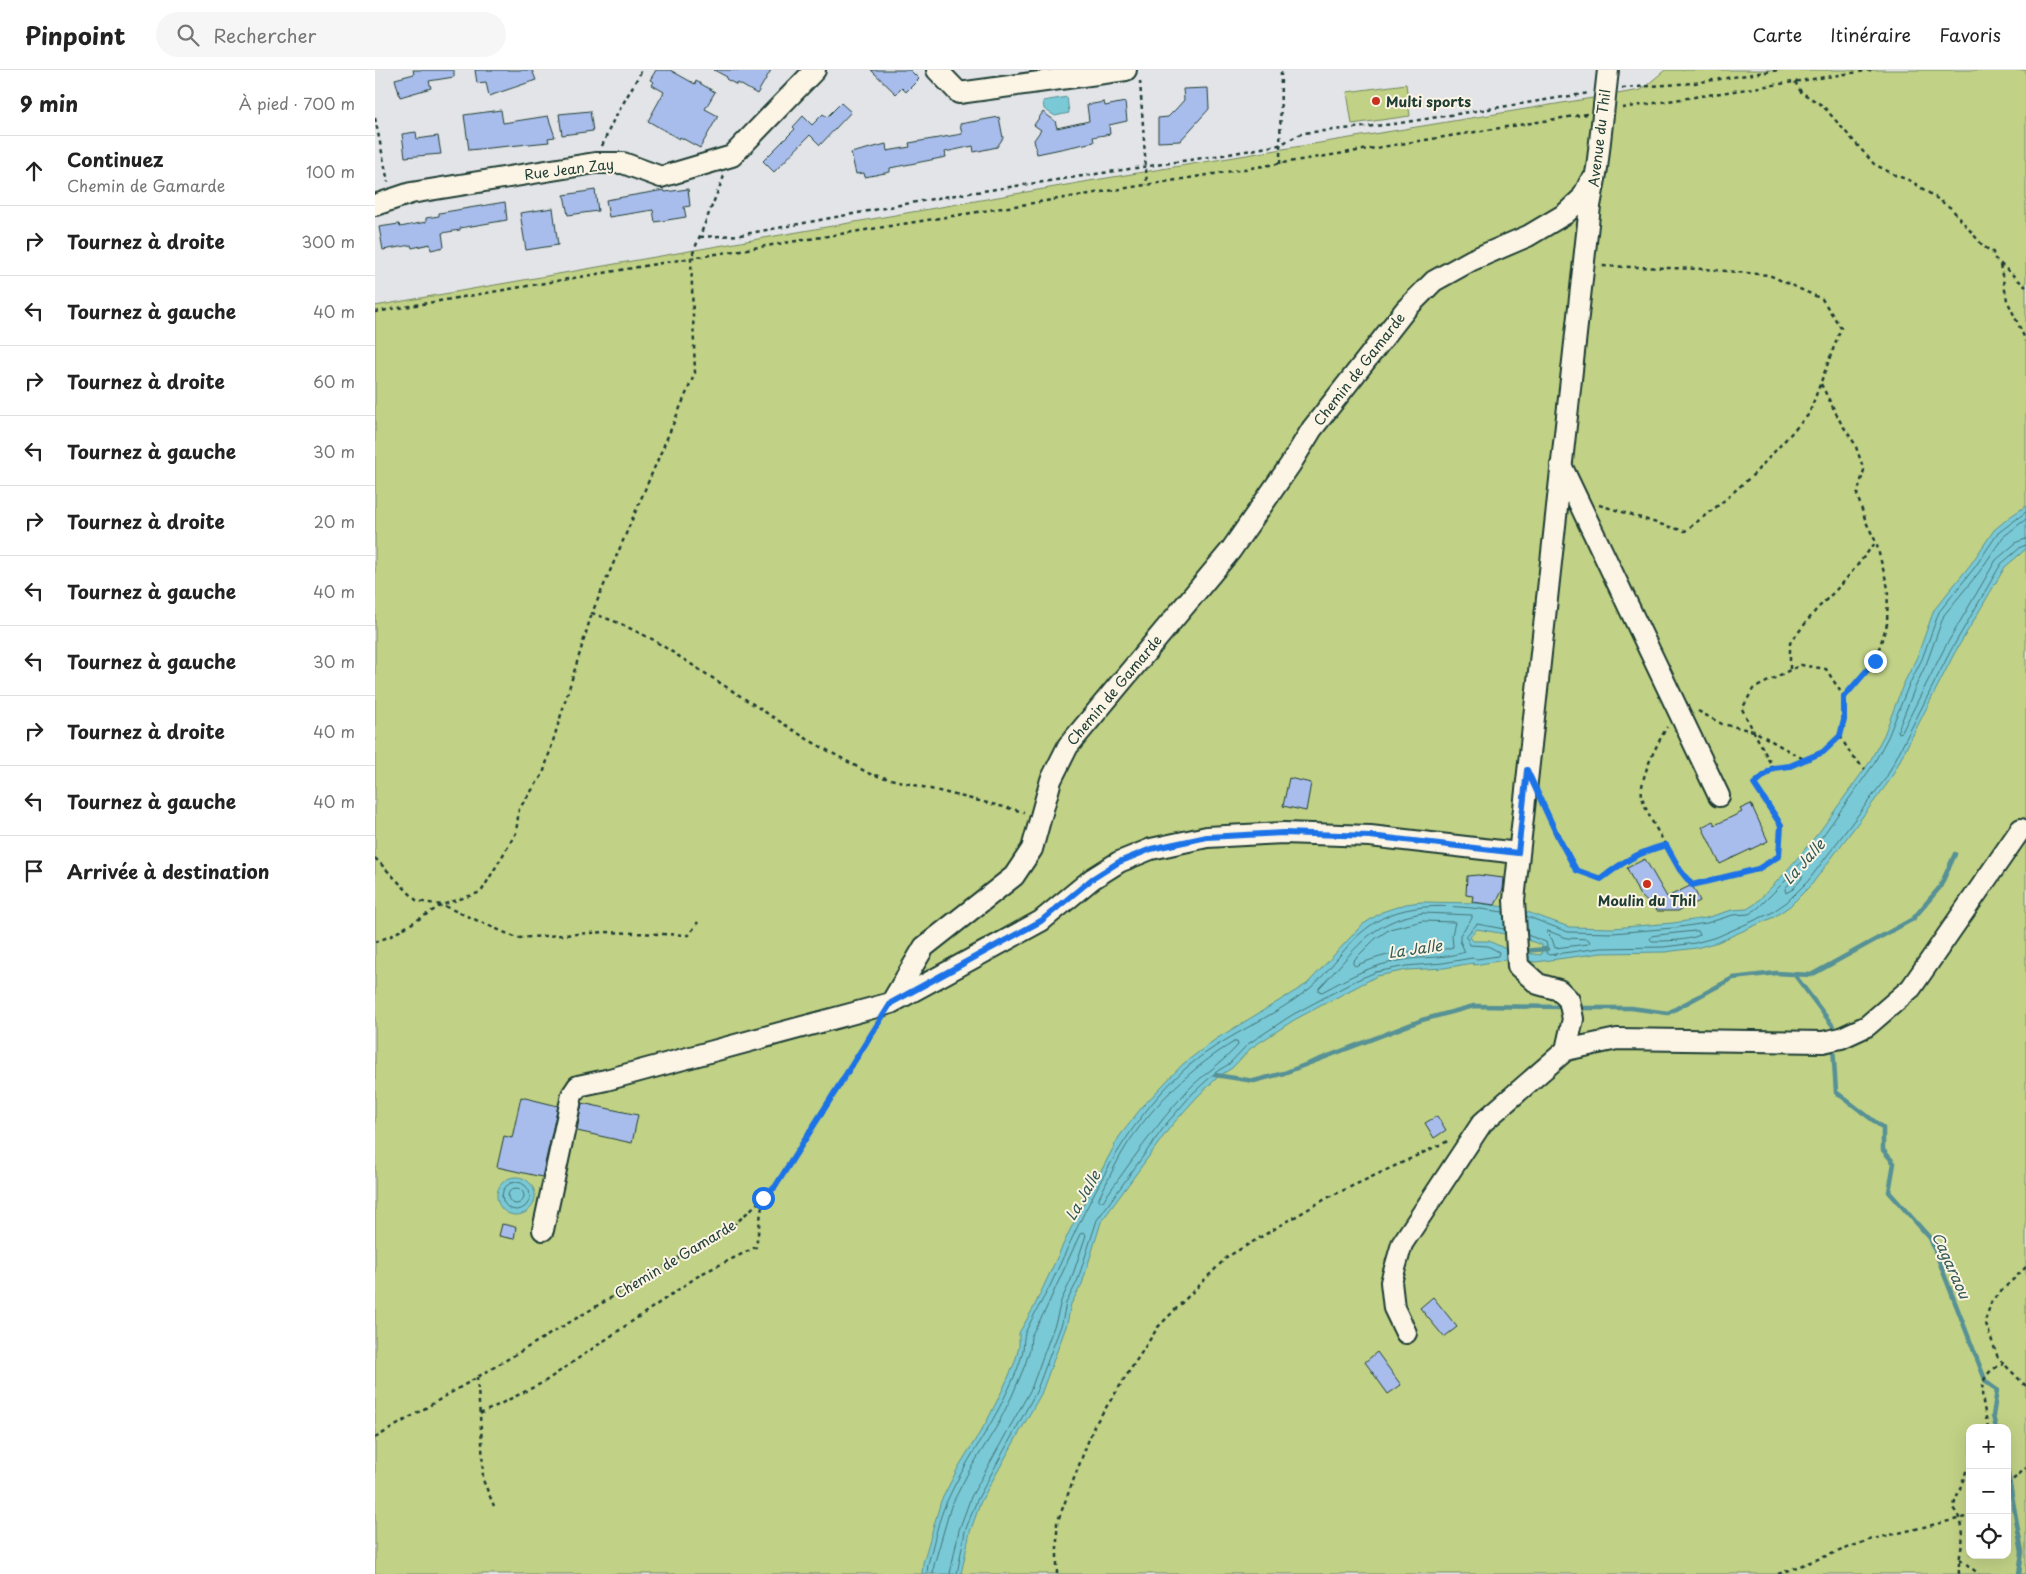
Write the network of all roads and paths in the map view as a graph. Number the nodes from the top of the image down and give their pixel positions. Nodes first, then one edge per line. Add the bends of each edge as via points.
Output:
1 (642, 70) edge
2 (815, 70) edge
3 (937, 70) edge
4 (1281, 70) edge
5 (1608, 70) edge
6 (1779, 70) edge
7 (1872, 70) edge
8 (1133, 75) edge
9 (1795, 82) junction
10 (1606, 90) junction
11 (1603, 111) junction
12 (375, 118) edge
13 (1279, 145) junction
14 (732, 156) junction
15 (595, 163) junction
16 (1280, 164) junction
17 (1145, 165) junction
18 (1597, 168) junction
19 (1147, 186) junction
20 (383, 202) edge
21 (700, 237) junction
22 (691, 258) junction
23 (1999, 263) junction
24 (1583, 266) junction
25 (2026, 287) edge
26 (375, 312) edge
27 (2026, 341) edge
28 (1821, 384) junction
29 (1561, 466) junction
30 (1577, 499) junction
31 (1877, 542) junction
32 (592, 613) junction
33 (1790, 670) junction
34 (1844, 697) junction
35 (1840, 736) junction
36 (1773, 768) junction
37 (1865, 769) dead end
38 (1539, 796) dead end
39 (1719, 796) dead end
40 (1041, 816) junction
41 (2021, 829) dead end
42 (1518, 853) junction
43 (375, 858) edge
44 (443, 905) junction
45 (698, 922) dead end
46 (375, 942) edge
47 (891, 1003) junction
48 (1566, 1050) junction
49 (1456, 1136) dead end
50 (763, 1198) junction
51 (543, 1230) dead end
52 (2026, 1267) edge
53 (1405, 1334) dead end
54 (2004, 1364) junction
55 (477, 1377) junction
56 (2026, 1386) edge
57 (480, 1414) junction
58 (1987, 1424) edge
59 (375, 1438) edge
60 (2026, 1468) edge
61 (1967, 1469) edge
62 (2011, 1481) edge
63 (494, 1506) dead end
64 (1966, 1517) edge
65 (1961, 1518) junction
66 (1960, 1559) junction
67 (1057, 1574) edge
68 (1778, 1574) edge
69 (1959, 1574) edge
70 (1979, 1574) edge

1 - 15 path via 612,123
2 - 14 street, Rue Jean Zay
3 - 8 street via 959,93
4 - 13 path
5 - 10 street, Avenue du Thil
6 - 10 path via 1694,83
7 - 9 path
8 - 17 path
9 - 11 path
9 - 23 path via 1801,92 1823,106 1874,164 1911,181 1951,208 1984,247 1993,252 1993,258
10 - 11 street, Avenue du Thil
10 - 13 path via 1394,124 1303,133
11 - 16 path
11 - 18 street, Avenue du Thil
12 - 20 path
13 - 16 path
13 - 17 path
14 - 15 street, Rue Jean Zay via 661,177 623,163
14 - 21 path
15 - 20 street, Rue Jean Zay via 411,192
16 - 19 path
17 - 19 path
17 - 21 path via 943,197 740,235
18 - 24 street, Avenue du Thil
18 - 40 street, Chemin de Gamarde via 1582,198 1565,214 1528,236 1472,260 1434,281 1406,309 1312,429 1291,465 1231,550 1068,746 1051,780
19 - 22 path
21 - 22 path
22 - 26 path
22 - 32 path via 695,373
23 - 25 path
23 - 27 path via 2007,300
24 - 28 path via 1769,275 1822,299 1841,328
24 - 29 street, Avenue du Thil
28 - 30 path via 1809,414 1754,474 1685,531
28 - 31 path via 1855,444 1864,470 1857,495
29 - 30 street
29 - 42 street, Avenue du Thil
30 - 39 street
31 - 33 path via 1790,644
31 - 34 path via 1888,588 1887,624 1875,661
32 - 40 path via 651,639 807,739 870,774
32 - 44 path via 543,774 519,810 516,833 481,892
33 - 34 path via 1801,665 1826,670
33 - 36 path via 1753,689 1742,709
34 - 35 path
35 - 36 path via 1823,752 1790,766
35 - 37 path via 1852,756
36 - 38 path via 1754,784 1781,825 1779,856 1758,869 1692,885 1666,845 1642,852 1601,879 1576,870
40 - 47 street, Chemin de Gamarde via 1031,849 1014,876 924,948
41 - 48 street via 1911,988 1867,1026 1832,1040 1617,1040
42 - 47 street via 1370,836 1283,833 1207,837 1151,849 1119,862 1092,879 1025,931
42 - 48 street, Avenue du Thil via 1514,900 1518,966 1539,984 1559,990 1571,1010
43 - 44 path via 417,901
44 - 45 path via 517,938 606,932 689,935
44 - 46 path
47 - 50 path, Chemin de Gamarde via 775,1187
47 - 51 street via 578,1086 572,1095
48 - 53 street via 1482,1122 1402,1244 1391,1282 1394,1308
49 - 67 path via 1327,1198 1227,1257 1158,1327 1094,1426 1057,1523
50 - 55 path, Chemin de Gamarde via 735,1224
50 - 57 path via 756,1247 701,1274 544,1382
52 - 54 path via 1992,1300 1985,1321 1998,1358
54 - 56 path
54 - 58 path via 1984,1377 1981,1390
55 - 57 path
55 - 59 path, Chemin de Gamarde
57 - 63 path via 483,1480
60 - 62 path
61 - 65 path via 1953,1508
64 - 65 path
65 - 66 path
65 - 68 path via 1869,1540
66 - 69 path
66 - 70 path

